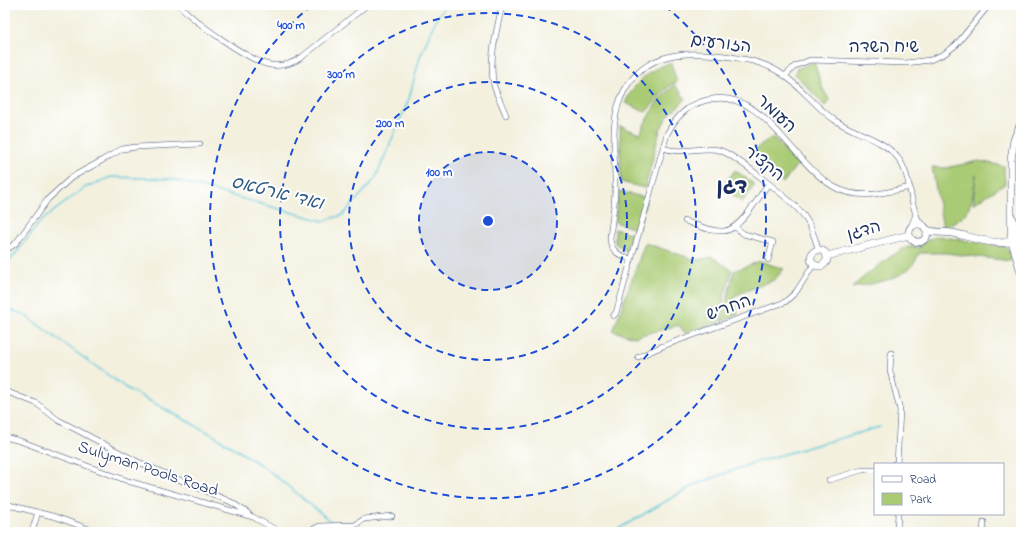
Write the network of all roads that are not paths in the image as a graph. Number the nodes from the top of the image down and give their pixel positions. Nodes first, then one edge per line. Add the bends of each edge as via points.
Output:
1 (180, 5) edge
2 (367, 5) edge
3 (502, 5) edge
4 (989, 5) edge
5 (785, 76) junction
6 (506, 115) dead end
7 (1021, 123) edge
8 (200, 144) dead end
9 (664, 148) junction
10 (768, 184) junction
11 (910, 187) junction
12 (916, 211) junction
13 (684, 221) dead end
14 (735, 226) junction
15 (911, 227) junction
16 (924, 227) junction
17 (936, 232) junction
18 (909, 235) junction
19 (924, 239) junction
20 (1014, 240) junction
21 (818, 249) junction
22 (5, 251) edge
23 (1021, 253) edge
24 (827, 256) junction
25 (631, 259) junction
26 (768, 260) dead end
27 (814, 264) junction
28 (1021, 272) edge
29 (613, 316) dead end
30 (891, 353) dead end
31 (638, 357) dead end
32 (5, 391) edge
33 (5, 437) edge
34 (897, 463) edge
35 (874, 470) edge
36 (829, 480) dead end
37 (5, 504) edge
38 (38, 512) junction
39 (898, 515) edge
40 (392, 516) dead end
41 (254, 517) junction
42 (984, 522) dead end
43 (32, 532) edge
44 (97, 532) edge
45 (280, 532) edge
46 (307, 532) edge
47 (897, 532) edge
48 (983, 532) edge

1 - 2 street via 190,16 244,53 262,63 277,66 302,57
3 - 6 street via 493,73 494,85
4 - 5 street, שיח השדה via 956,45 931,59 906,63 814,60 798,64
5 - 11 street, הזורעים via 834,120 890,150 902,164
5 - 25 street, הזורעים via 770,67 748,60 686,53 661,58 632,80 619,102 616,114 615,199 610,240 616,252
7 - 20 street via 1014,140 1011,160
8 - 22 street via 122,149 72,177 48,198 16,243
9 - 10 street, הקציר via 673,151 711,149 723,152
9 - 11 street, העומר via 673,123 689,107 710,99 732,99 752,107 817,174 836,188 866,195
9 - 25 street, העומר
10 - 14 street
10 - 21 street, הקציר via 804,216 813,232
11 - 12 street, הזורעים
12 - 15 street
12 - 16 street, הזורעים
13 - 14 street via 720,231
14 - 26 street via 744,234 774,242
15 - 16 street via 917,224
15 - 18 street
16 - 17 street
16 - 19 street
17 - 19 street
17 - 20 street via 950,232 990,240
18 - 19 street via 915,241
18 - 24 street, הדגן
20 - 23 street
20 - 28 street
21 - 24 street
21 - 27 street via 811,256
24 - 27 street via 823,265
25 - 29 street, העומר
27 - 31 street, החריש via 796,292 785,302
30 - 34 street via 890,371 900,410
32 - 41 street via 36,404 58,420 136,461 231,502
33 - 41 street, Sulyman Pools Road via 128,481
35 - 36 street via 862,470
37 - 38 street
38 - 43 street
38 - 44 street
39 - 47 street
40 - 46 street via 364,519 355,525 320,526
41 - 45 street, Sulyman Pools Road
42 - 48 street

